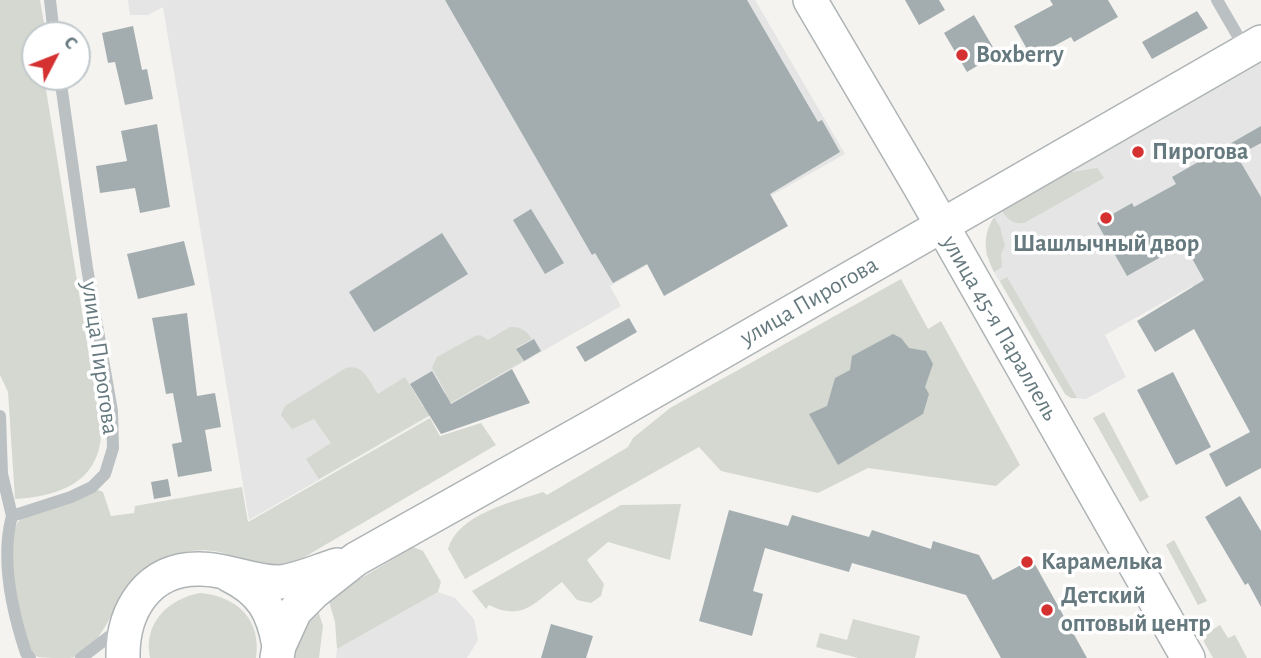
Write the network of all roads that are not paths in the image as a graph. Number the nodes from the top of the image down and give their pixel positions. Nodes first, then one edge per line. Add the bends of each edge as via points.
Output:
1 (50, 0) edge
2 (810, 0) edge
3 (1217, 0) edge
4 (52, 21) edge
5 (1254, 46) edge
6 (62, 91) edge
7 (942, 226) junction
8 (0, 416) edge
9 (12, 516) junction
10 (356, 559) junction
11 (222, 572) junction
12 (128, 617) junction
13 (278, 652) edge
14 (30, 658) edge
15 (81, 658) edge
16 (123, 658) edge
17 (1188, 658) edge

1 - 4 street
2 - 7 main road, улица 45-я Параллель
3 - 5 street
5 - 7 main road, улица Пирогова
6 - 9 street, улица Пирогова via 112,411 113,448 105,474 92,488
7 - 10 main road, улица Пирогова
7 - 17 main road, улица 45-я Параллель
8 - 9 street via 2,474
9 - 14 street via 9,566 14,617
10 - 11 main road, улица Пирогова via 280,582
10 - 13 main road, улица Пирогова via 295,611
11 - 12 main road, улица Пирогова via 200,568 156,582 139,597
11 - 13 main road, улица Пирогова via 245,583 263,600 274,622
12 - 15 street via 118,631
12 - 16 main road, улица Пирогова via 122,637

